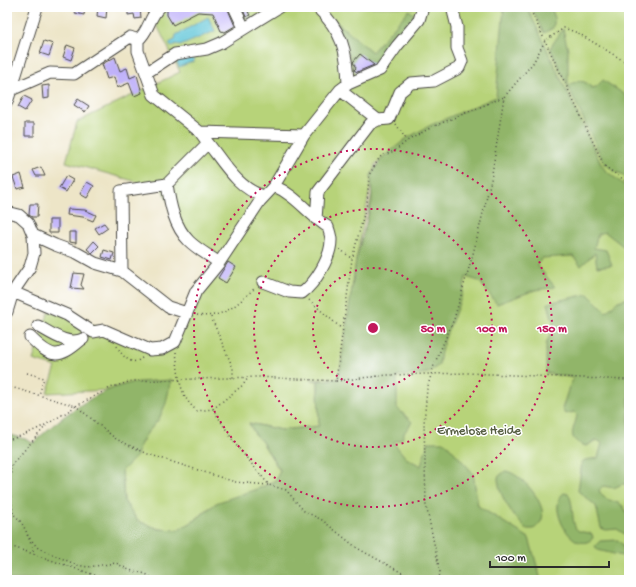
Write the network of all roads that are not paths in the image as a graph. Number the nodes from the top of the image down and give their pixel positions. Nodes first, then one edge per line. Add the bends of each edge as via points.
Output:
1 (37, 7) edge
2 (234, 7) edge
3 (279, 7) edge
4 (318, 7) edge
5 (423, 7) edge
6 (452, 7) edge
7 (154, 9) edge
8 (244, 28) junction
9 (138, 40) junction
10 (146, 73) junction
11 (10, 85) edge
12 (344, 87) junction
13 (7, 102) edge
14 (378, 120) junction
15 (200, 132) junction
16 (304, 135) junction
17 (208, 143) junction
18 (167, 184) junction
19 (274, 186) junction
20 (264, 196) junction
21 (7, 212) edge
22 (316, 219) junction
23 (33, 235) junction
24 (219, 263) junction
25 (122, 271) junction
26 (263, 282) road end
27 (13, 292) junction
28 (7, 312) edge
29 (187, 314) junction
30 (38, 326) dead end
31 (93, 332) junction
32 (30, 337) dead end
33 (81, 340) junction

1 - 11 lane
2 - 8 lane
3 - 8 lane
4 - 12 lane via 340,34 346,56
5 - 12 lane via 419,20 380,70
6 - 14 lane via 457,27 457,48 462,61 459,68 434,81 411,83 400,92 389,119
7 - 9 lane via 143,37
8 - 10 lane via 221,43 175,54
9 - 10 lane via 138,51
9 - 11 lane via 130,37 74,74 50,73
10 - 15 lane via 154,95
11 - 13 lane
12 - 14 lane
12 - 16 lane
14 - 22 lane via 370,124 318,192
15 - 16 lane
15 - 17 lane
16 - 19 lane
17 - 18 lane
17 - 20 lane via 246,187
18 - 24 lane via 171,209 189,241
18 - 25 lane via 121,191
19 - 20 lane
19 - 22 lane via 288,192
20 - 24 lane
21 - 23 lane via 19,215 28,223
22 - 26 lane via 328,227 331,240 325,262 313,284 302,293 289,292
23 - 25 lane via 95,263
23 - 27 lane via 34,253 30,267
24 - 29 lane via 196,291
25 - 29 lane via 168,307
27 - 28 lane
27 - 31 lane via 67,315
29 - 31 lane via 175,342 162,350 150,350 104,330
30 - 33 lane via 61,338 75,342
31 - 33 lane
32 - 33 lane via 43,351 54,355 63,354

